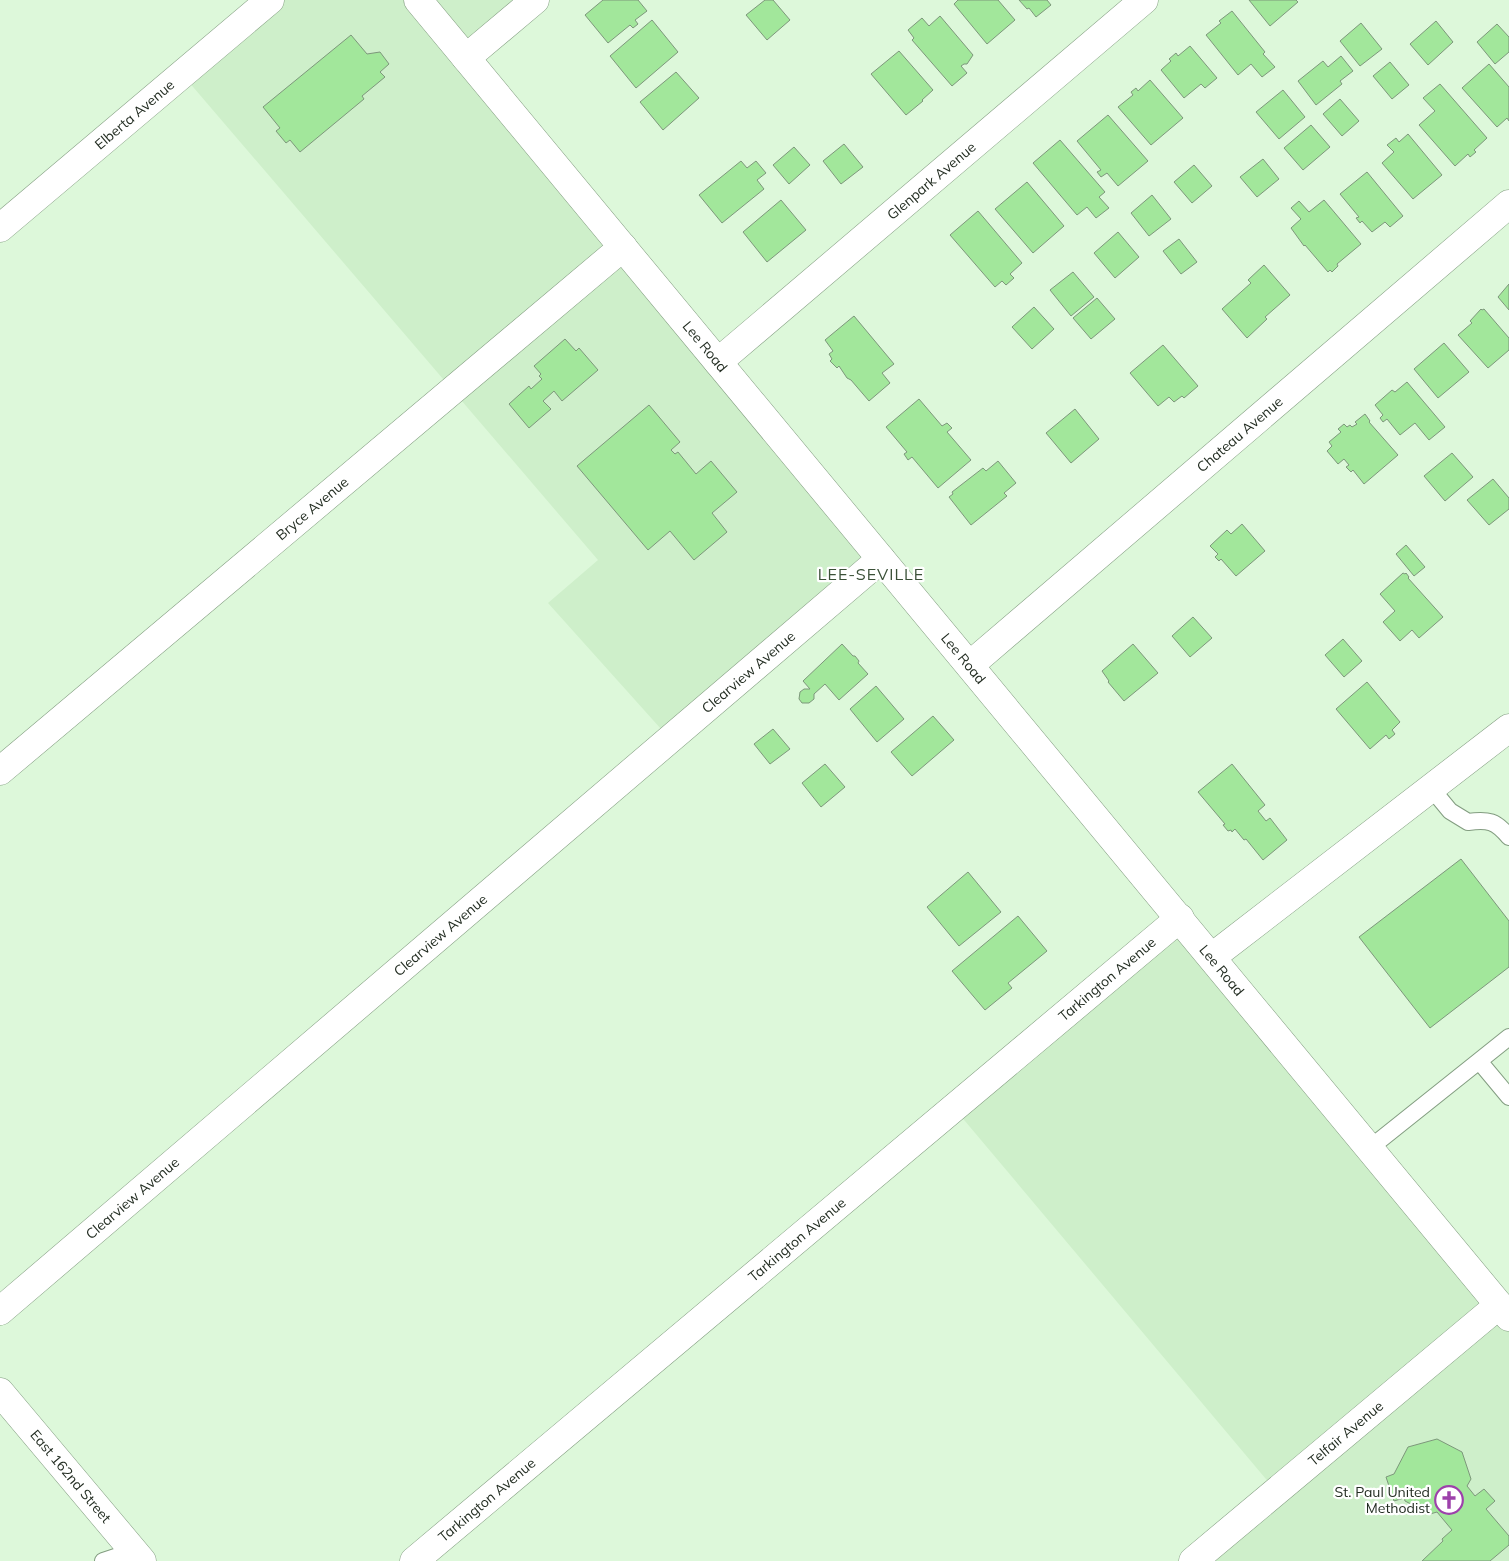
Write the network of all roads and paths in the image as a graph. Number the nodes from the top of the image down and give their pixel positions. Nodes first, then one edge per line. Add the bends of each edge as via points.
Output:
1 (270, 0) edge
2 (418, 0) edge
3 (535, 0) edge
4 (1144, 0) edge
5 (466, 58) junction
6 (1509, 204) edge
7 (0, 228) edge
8 (623, 247) junction
9 (718, 362) junction
10 (881, 558) junction
11 (970, 665) junction
12 (1509, 728) edge
13 (0, 771) edge
14 (1431, 788) junction
15 (1509, 837) edge
16 (1180, 918) junction
17 (1212, 957) junction
18 (1509, 1037) edge
19 (1479, 1061) junction
20 (1509, 1097) edge
21 (1370, 1148) junction
22 (0, 1311) edge
23 (1504, 1311) edge
24 (0, 1392) edge
25 (137, 1556) edge
26 (103, 1561) edge
27 (414, 1561) edge
28 (1192, 1561) edge

1 - 7 street, Elberta Avenue
2 - 5 street, Lee Road
3 - 5 street
4 - 9 street, Glenpark Avenue
5 - 8 street, Lee Road
6 - 11 street, Chateau Avenue
8 - 9 street, Lee Road
8 - 13 street, Bryce Avenue
9 - 10 street, Lee Road
10 - 11 street, Lee Road
10 - 22 street, Clearview Avenue
11 - 16 street, Lee Road
12 - 14 street
14 - 15 lane via 1450,811 1468,822 1484,820 1500,825
14 - 17 street
16 - 17 street, Lee Road
16 - 27 street, Tarkington Avenue
17 - 21 street, Lee Road
18 - 19 lane
19 - 20 lane
19 - 21 lane
21 - 23 street, Lee Road
23 - 28 street, Telfair Avenue
24 - 25 street, East 162nd Street
25 - 26 lane

